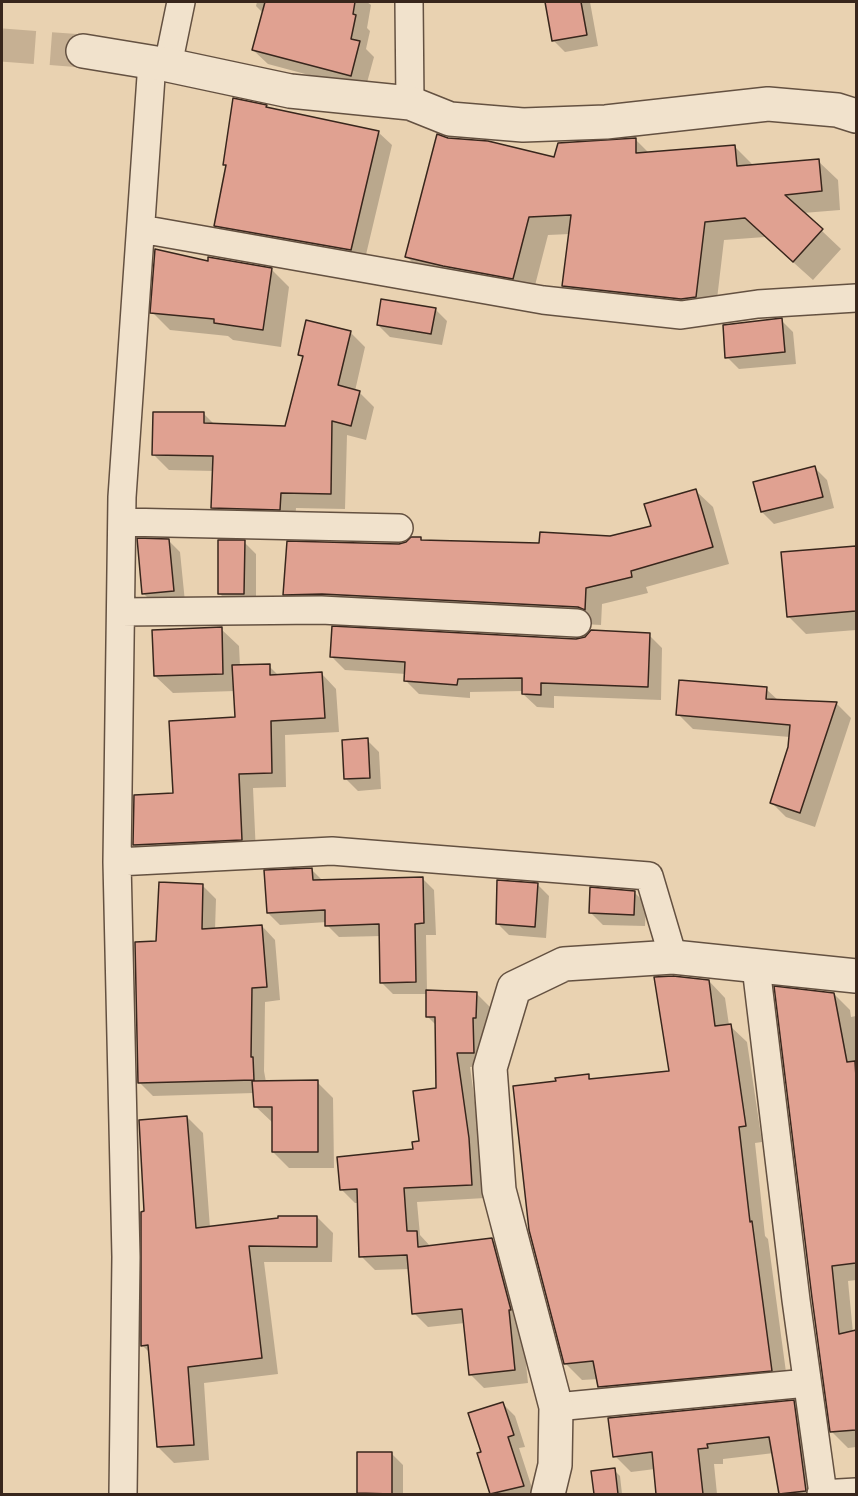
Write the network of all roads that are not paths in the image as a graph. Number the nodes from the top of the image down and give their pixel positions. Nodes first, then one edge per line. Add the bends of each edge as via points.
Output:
1 (181, 2) edge
2 (409, 2) edge
3 (83, 51) tunnel mouth
4 (160, 63) junction
5 (410, 103) junction
6 (856, 117) edge
7 (141, 229) junction
8 (856, 298) edge
9 (122, 522) junction
10 (399, 528) dead end
11 (122, 612) junction
12 (577, 623) dead end
13 (117, 862) junction
14 (673, 957) junction
15 (756, 967) junction
16 (856, 976) edge
17 (807, 1383) junction
18 (556, 1407) junction
19 (856, 1492) edge
20 (123, 1494) edge
21 (548, 1494) edge
22 (822, 1494) edge

1 - 4 street
2 - 5 street
3 - 4 street
4 - 5 street via 290,90
4 - 7 street
5 - 6 street via 450,119 524,125 606,122 768,104 837,110
7 - 8 street via 543,300 681,315 758,304
7 - 9 street
9 - 10 street
9 - 11 street
11 - 12 street via 321,610
11 - 13 street
13 - 14 street via 332,851 649,876
13 - 20 street via 126,1257
14 - 15 street
14 - 18 street via 564,964 514,988 490,1068 499,1190
15 - 16 street
15 - 17 street
17 - 18 street
17 - 22 street
18 - 21 street via 555,1465
19 - 22 street

